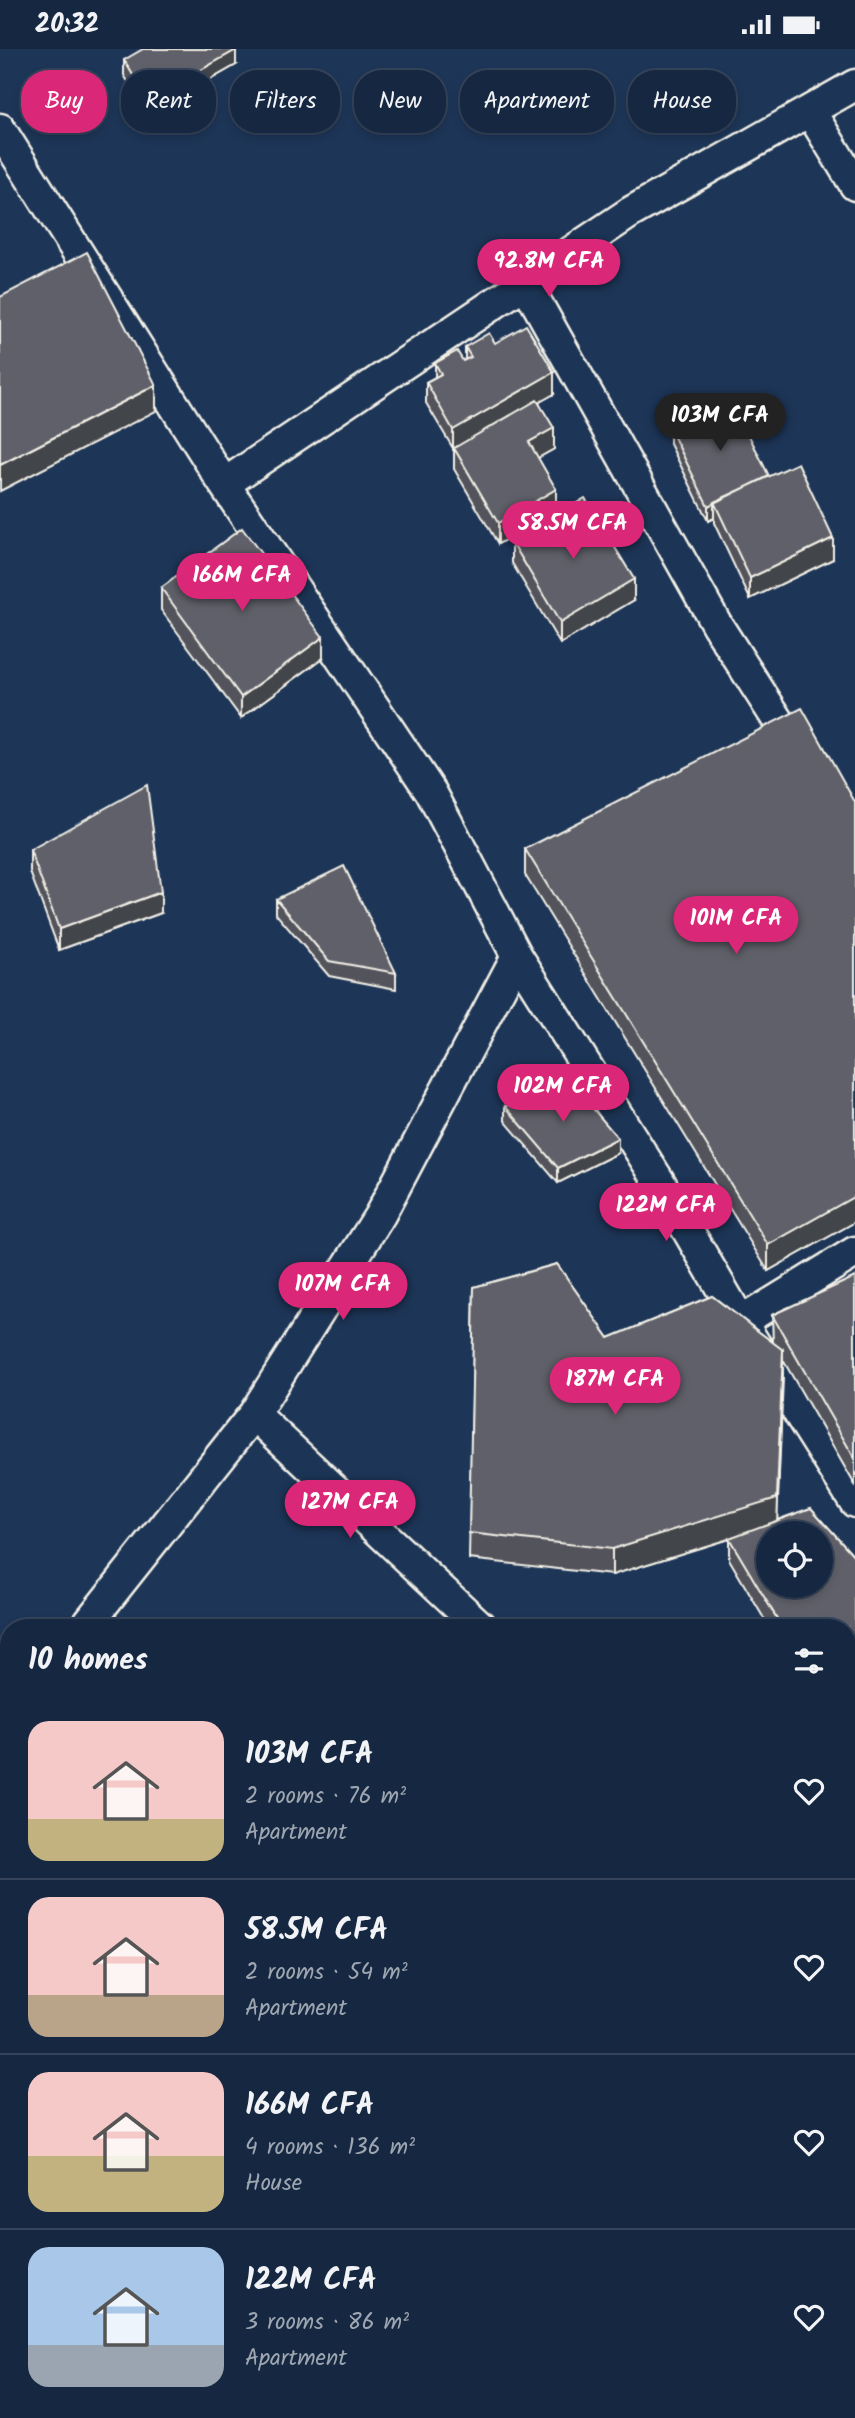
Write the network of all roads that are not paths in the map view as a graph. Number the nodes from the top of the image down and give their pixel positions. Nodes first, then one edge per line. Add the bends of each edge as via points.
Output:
1 (855, 85) edge
2 (810, 111) junction
3 (0, 129) edge
4 (855, 185) edge
5 (526, 284) junction
6 (224, 484) junction
7 (811, 774) edge
8 (517, 956) junction
9 (855, 1252) edge
10 (741, 1322) junction
11 (254, 1415) junction
12 (855, 1503) edge
13 (91, 1619) edge
14 (472, 1619) edge

1 - 2 street
2 - 4 street
2 - 5 street via 631,212
3 - 6 street
5 - 6 street
5 - 7 street via 717,625
6 - 8 street via 431,792
8 - 10 street via 659,1181
8 - 11 street via 380,1215
9 - 10 street
10 - 12 street
11 - 13 street
11 - 14 street

